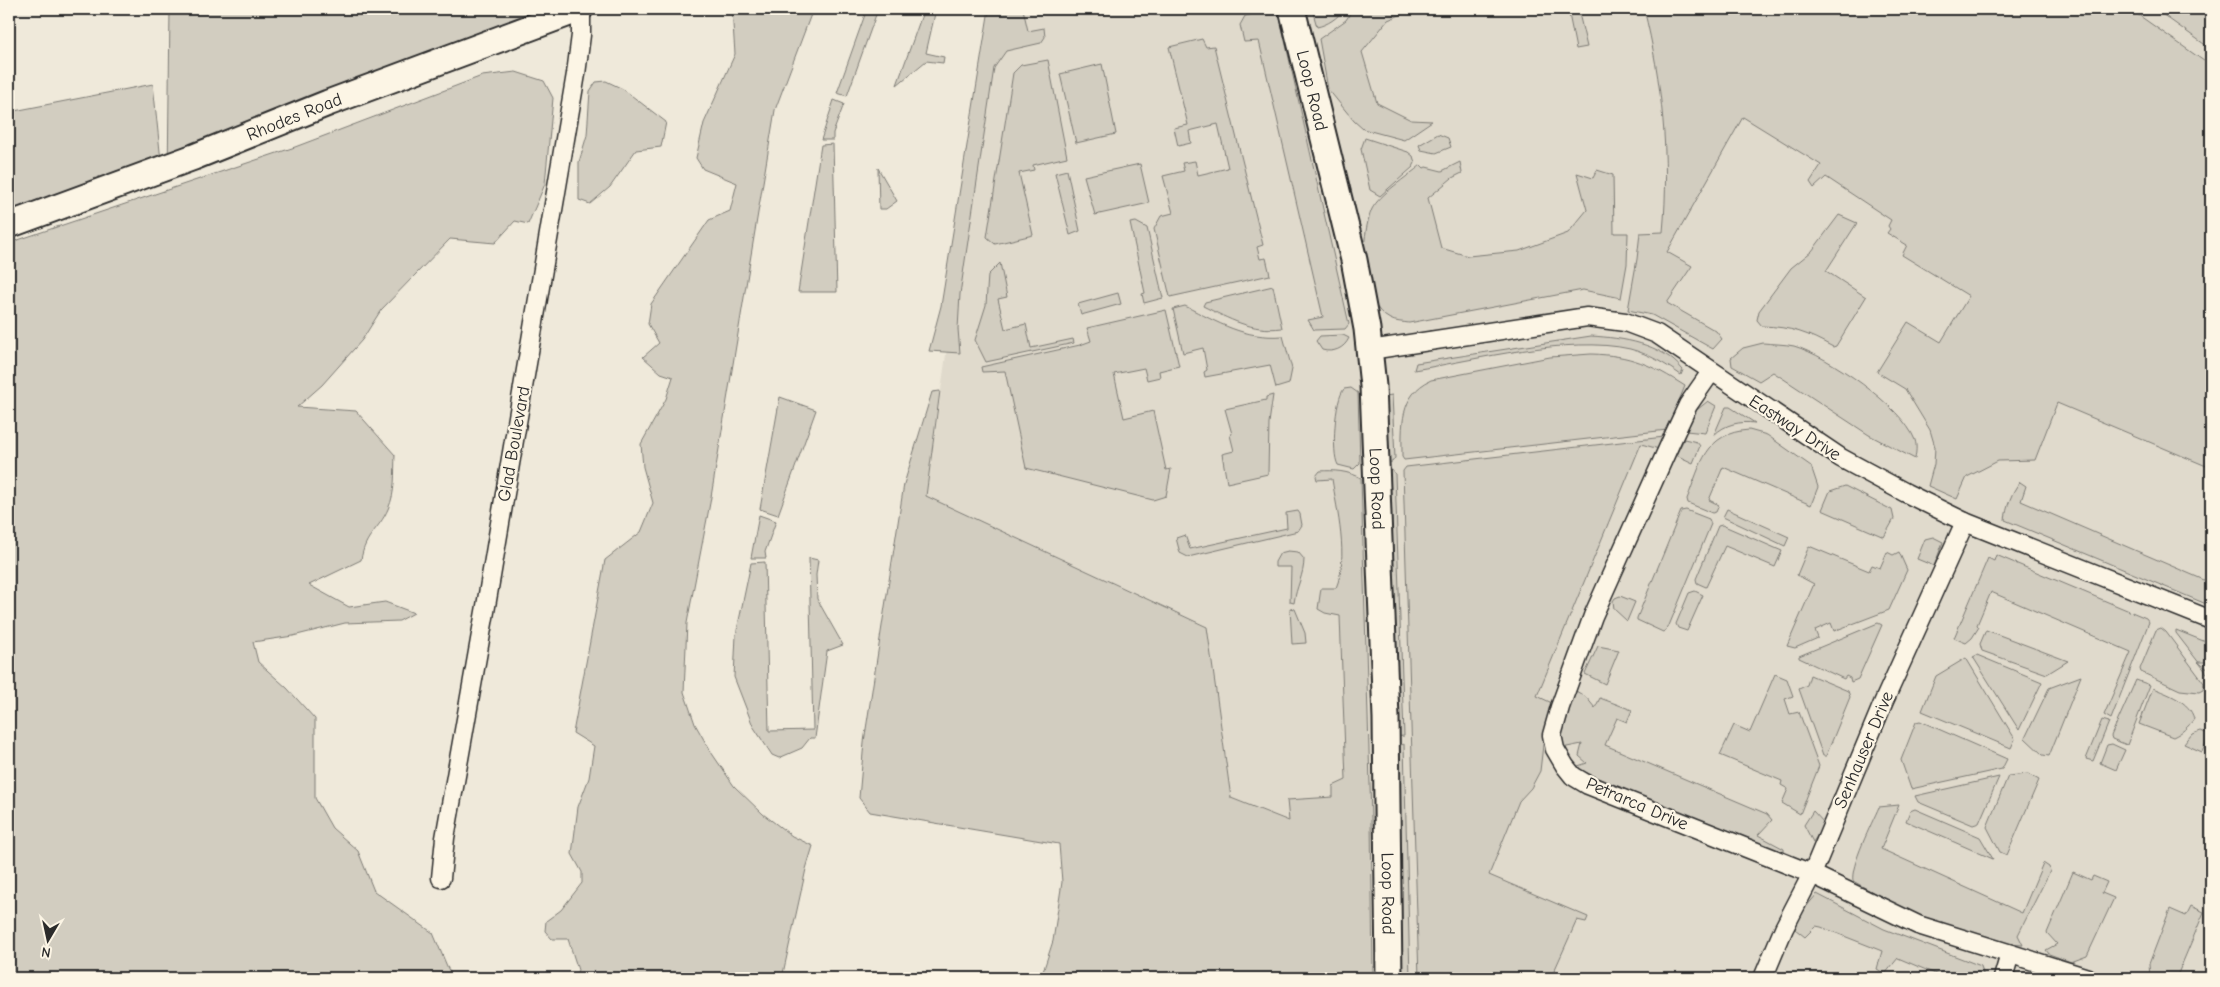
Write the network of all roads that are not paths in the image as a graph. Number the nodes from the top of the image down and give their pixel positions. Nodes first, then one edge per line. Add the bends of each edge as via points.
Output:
1 (581, 9) edge
2 (1292, 9) edge
3 (9, 225) edge
4 (1370, 350) junction
5 (1711, 372) junction
6 (1965, 522) junction
7 (2211, 620) edge
8 (1812, 874) junction
9 (441, 878) dead end
10 (2010, 954) junction
11 (1390, 978) edge
12 (1763, 978) edge
13 (2003, 978) edge
14 (2088, 978) edge

1 - 3 street, Rhodes Road
1 - 9 street, Glad Boulevard via 576,74 445,838
2 - 4 street, Loop Road via 1338,190
4 - 5 street, Eastway Drive via 1587,317 1625,322 1657,334
4 - 11 street, Loop Road via 1385,698
5 - 6 street, Eastway Drive via 1841,458
5 - 8 street, Petrarca Drive via 1688,405 1593,616 1552,735 1564,766 1588,786
6 - 7 street, Eastway Drive
6 - 8 street, Senhauser Drive via 1884,701
8 - 10 street, Petrarca Drive via 1902,918
8 - 12 street, Senhauser Drive
10 - 13 street
10 - 14 street, Petrarca Drive

